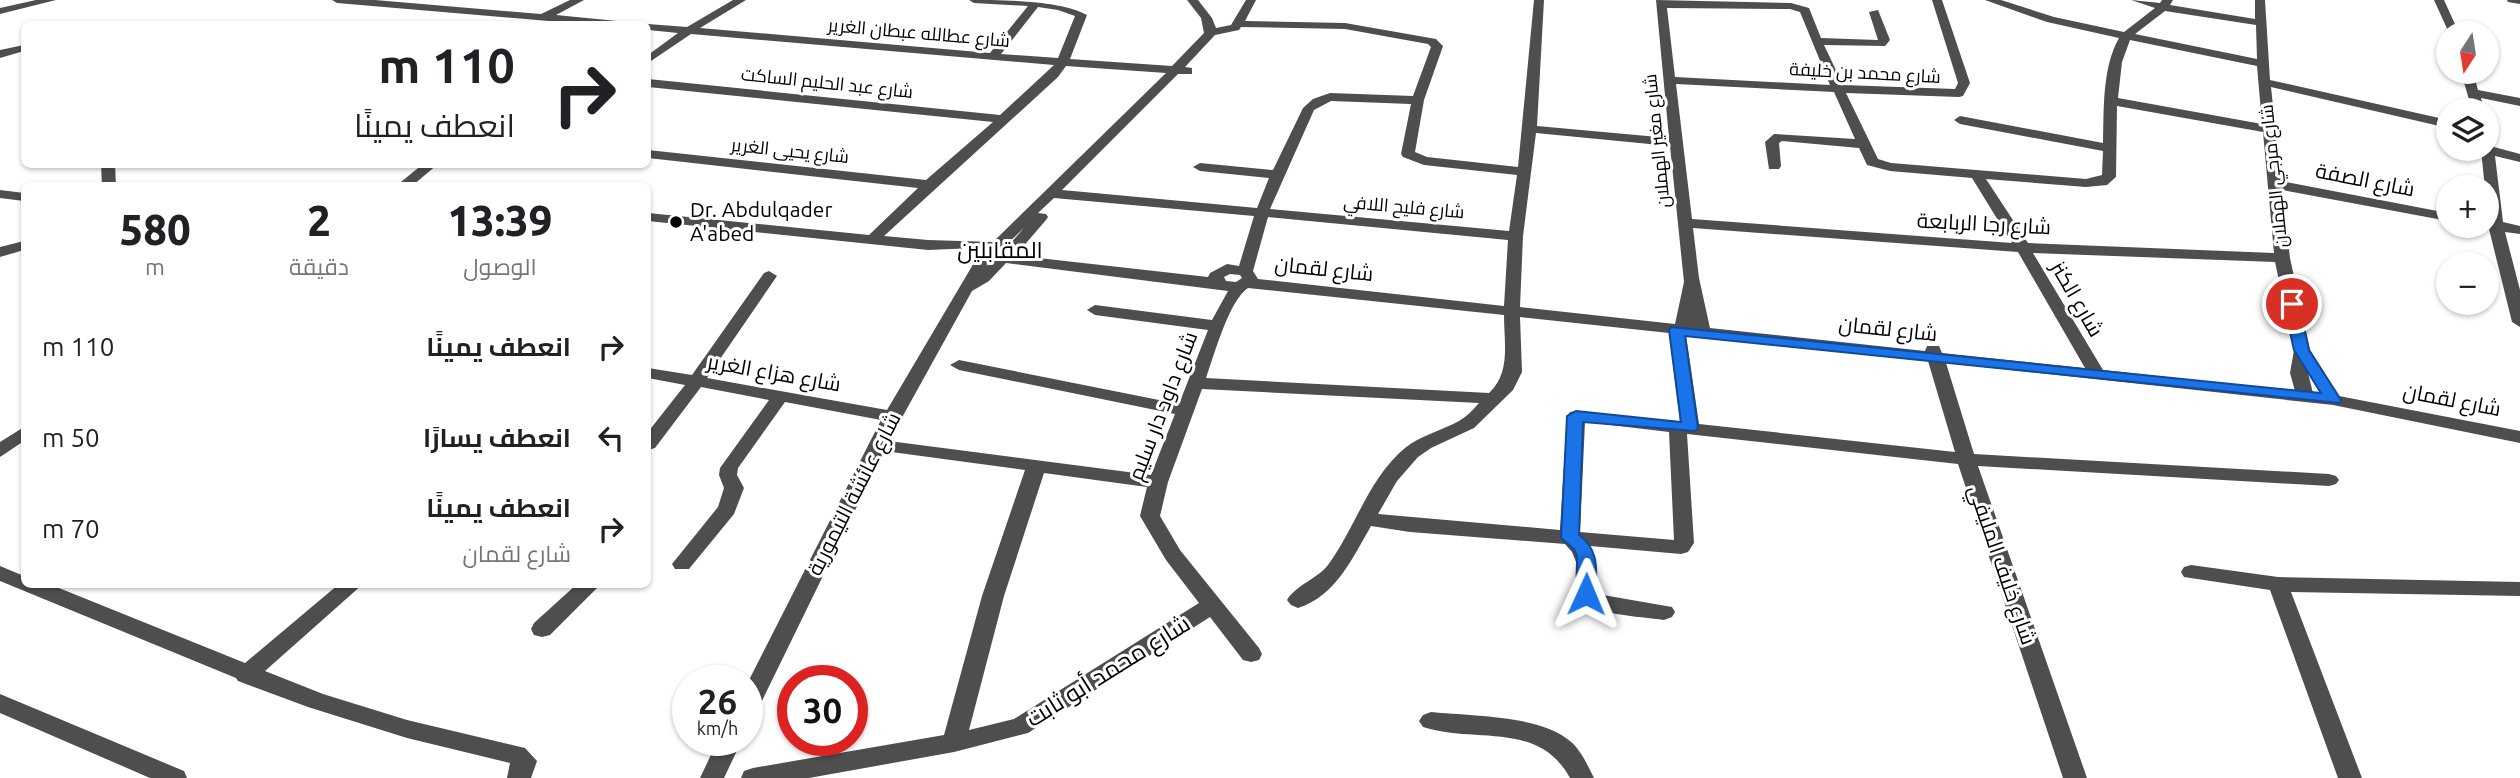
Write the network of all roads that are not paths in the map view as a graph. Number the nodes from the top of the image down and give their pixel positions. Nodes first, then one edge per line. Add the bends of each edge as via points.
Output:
1 (51, 0) edge
2 (337, 0) edge
3 (579, 0) edge
4 (741, 0) edge
5 (974, 0) edge
6 (1192, 0) edge
7 (1205, 0) edge
8 (1251, 0) edge
9 (1539, 0) edge
10 (1937, 0) edge
11 (1990, 0) edge
12 (2136, 0) edge
13 (2260, 0) edge
14 (2439, 0) edge
15 (2512, 0) edge
16 (2520, 1) edge
17 (1037, 2) edge
18 (1661, 2) edge
19 (2165, 4) edge
20 (1, 10) edge
21 (463, 12) junction
22 (1874, 12) dead end
23 (542, 18) junction
24 (446, 21) edge
25 (580, 21) edge
26 (2449, 21) edge
27 (2262, 23) junction
28 (1239, 24) junction
29 (651, 27) edge
30 (690, 30) junction
31 (1217, 32) junction
32 (2126, 37) junction
33 (1816, 41) junction
34 (21, 49) edge
35 (0, 54) edge
36 (993, 57) junction
37 (651, 58) edge
38 (1063, 62) junction
39 (2264, 64) junction
40 (1183, 70) junction
41 (1669, 80) junction
42 (2264, 82) junction
43 (651, 83) edge
44 (2470, 84) edge
45 (1838, 89) junction
46 (2473, 93) junction
47 (2474, 98) edge
48 (1418, 100) junction
49 (2113, 101) junction
50 (2520, 102) edge
51 (1004, 119) junction
52 (1960, 120) dead end
53 (2436, 121) edge
54 (1530, 129) junction
55 (2269, 129) junction
56 (1675, 143) junction
57 (1862, 144) junction
58 (2110, 148) junction
59 (2499, 150) edge
60 (651, 154) edge
61 (2520, 159) edge
62 (1774, 166) dead end
63 (1200, 167) dead end
64 (427, 168) edge
65 (1526, 172) junction
66 (1276, 174) junction
67 (1977, 175) junction
68 (408, 182) edge
69 (2275, 184) junction
70 (929, 185) junction
71 (1056, 193) junction
72 (0, 194) edge
73 (21, 197) edge
74 (1262, 214) junction
75 (2436, 214) edge
76 (651, 217) edge
77 (1685, 223) junction
78 (2499, 226) edge
79 (2520, 230) edge
80 (1516, 236) junction
81 (2496, 238) edge
82 (872, 240) junction
83 (21, 247) edge
84 (2023, 248) junction
85 (1249, 251) junction
86 (0, 252) edge
87 (1000, 253) junction
88 (2281, 258) junction
89 (769, 276) dead end
90 (1221, 277) junction
91 (1691, 278) junction
92 (1246, 280) junction
93 (1512, 308) junction
94 (1095, 310) dead end
95 (2518, 312) edge
96 (1221, 318) junction
97 (1680, 328) junction
98 (1702, 329) junction
99 (2302, 350) junction
100 (1934, 354) junction
101 (959, 365) dead end
102 (2093, 370) junction
103 (651, 374) edge
104 (695, 383) junction
105 (1195, 383) junction
106 (2304, 393) junction
107 (780, 397) junction
108 (2332, 397) junction
109 (1495, 399) junction
110 (1185, 411) junction
111 (892, 416) junction
112 (1684, 428) junction
113 (2520, 431) edge
114 (21, 435) edge
115 (2520, 437) edge
116 (651, 440) edge
117 (878, 444) junction
118 (0, 452) edge
119 (1966, 459) junction
120 (1036, 467) junction
121 (2329, 480) dead end
122 (1158, 482) junction
123 (1364, 518) junction
124 (1570, 538) junction
125 (682, 564) dead end
126 (2191, 572) dead end
127 (0, 573) edge
128 (21, 582) edge
129 (2278, 584) junction
130 (36, 588) edge
131 (348, 588) edge
132 (587, 588) edge
133 (2520, 589) edge
134 (1298, 600) dead end
135 (1212, 605) junction
136 (1664, 612) dead end
137 (542, 629) dead end
138 (1251, 654) dead end
139 (763, 674) edge
140 (246, 675) junction
141 (0, 703) edge
142 (1431, 721) dead end
143 (954, 743) junction
144 (722, 756) edge
145 (175, 778) edge
146 (519, 778) edge
147 (712, 778) edge
148 (753, 778) edge
149 (1582, 778) edge
150 (2075, 778) edge
151 (2350, 778) edge

1 - 20 street
2 - 21 street
3 - 23 street
4 - 30 street
5 - 17 street
6 - 31 street
7 - 31 street via 1220,20
8 - 28 street
9 - 54 street
10 - 45 street, شارع محمد بن خليفة via 1963,89 1951,95
11 - 32 street
12 - 19 street
13 - 27 street, شارع مرجي الهملان
14 - 26 street
15 - 16 street
17 - 36 street
17 - 38 street via 1081,15
18 - 33 street via 1800,7
18 - 41 street, شارع مغير الهملان
19 - 27 street
19 - 32 street
21 - 23 street
21 - 24 street
22 - 33 street via 1884,40 1881,44
23 - 25 street
27 - 39 street, شارع مرجي الهملان
28 - 31 street
28 - 48 street via 1370,28 1432,40 1437,46
29 - 30 street, شارع عطالله عبطان الغرير
30 - 36 street, شارع عطالله عبطان الغرير
30 - 37 street
31 - 40 street, شارع عائشة التيمورية
32 - 39 street
32 - 49 street via 2115,65
33 - 45 street
34 - 35 street
36 - 38 street, شارع عطالله عبطان الغرير
38 - 40 street, شارع عطالله عبطان الغرير
38 - 51 street
39 - 42 street, شارع مرجي الهملان
40 - 71 street, شارع عائشة التيمورية
41 - 45 street, شارع محمد بن خليفة
41 - 56 street, شارع مغير الهملان
42 - 53 street
42 - 55 street, شارع مرجي الهملان
43 - 51 street, شارع عبد الحليم الساكت
44 - 46 street
45 - 57 street
46 - 47 street
46 - 50 street
48 - 65 street via 1411,157
48 - 66 street, شارع داود دار سليم via 1330,97 1317,102 1309,108
49 - 55 street
49 - 58 street
51 - 70 street
52 - 58 street
54 - 56 street
54 - 65 street
55 - 69 street, شارع مرجي الهملان
56 - 77 street, شارع مغير الهملان
57 - 62 street via 1779,137 1772,142
57 - 67 street via 1869,160 1884,166
58 - 67 street via 2109,177 2102,181
59 - 61 street
60 - 70 street, شارع يحيى الغرير
63 - 66 street
64 - 68 street
65 - 80 street
66 - 74 street, شارع داود دار سليم
67 - 84 street, شارع الكنز
69 - 75 street, شارع الصفة
69 - 88 street, شارع مرجي الهملان
70 - 82 street
71 - 74 street, شارع فليح اللافي
71 - 87 street, شارع عائشة التيمورية
72 - 73 street
74 - 80 street, شارع فليح اللافي
74 - 85 street, شارع داود دار سليم
76 - 82 street
77 - 84 street, شارع رجا الربابعة
77 - 91 street, شارع مغير الهملان
78 - 79 street
80 - 93 street
81 - 95 street
82 - 87 street
83 - 86 street
84 - 88 street, شارع رجا الربابعة
84 - 102 street, شارع الكنز
85 - 90 street
85 - 92 street, شارع داود دار سليم
87 - 90 street
87 - 111 street, شارع عائشة التيمورية via 983,278 969,286
88 - 99 street, شارع مرجي الهملان
89 - 104 street
90 - 92 street, شارع لقمان
90 - 96 street
91 - 97 street, شارع مغير الهملان
91 - 98 street, شارع مغير الهملان
92 - 93 street, شارع لقمان
92 - 96 street, شارع داود دار سليم
93 - 97 street, شارع لقمان
93 - 109 street via 1513,372
94 - 96 street
96 - 105 street, شارع داود دار سليم
97 - 98 street, شارع لقمان
97 - 112 street, شارع مغير الهملان
98 - 100 street, شارع لقمان
99 - 106 street, شارع مرجي الهملان via 2299,373
99 - 108 street, شارع مرجي الهملان
100 - 102 street, شارع لقمان
100 - 119 street, شارع خليف المليفي
101 - 110 street
102 - 106 street, شارع لقمان
103 - 104 street, شارع هزاع الغرير
104 - 107 street, شارع هزاع الغرير
104 - 116 street
105 - 109 street
105 - 110 street, شارع داود دار سليم
106 - 108 street, شارع لقمان
107 - 111 street, شارع هزاع الغرير
107 - 125 street via 729,468 734,488 727,509
108 - 113 street, شارع لقمان
108 - 115 street, شارع لقمان
109 - 123 street via 1468,424 1411,453
110 - 122 street, شارع داود دار سليم
111 - 117 street, شارع عائشة التيمورية
112 - 119 street
112 - 124 street via 1576,416
112 - 124 street, شارع مغير الهملان via 1683,546
114 - 118 street
117 - 120 street
117 - 139 street, شارع عائشة التيمورية
119 - 121 street
119 - 150 street, شارع خليف المليفي
120 - 122 street
120 - 143 street via 993,596
122 - 135 street, شارع داود دار سليم via 1151,505 1153,524
123 - 124 street
123 - 134 street via 1335,570
124 - 136 street via 1587,556 1586,594 1597,602
126 - 129 street
127 - 128 street
129 - 133 street
129 - 151 street
130 - 140 street
131 - 140 street
132 - 137 street
135 - 138 street, شارع داود دار سليم
135 - 143 street, شارع محمد أبو ثابت via 1020,727
140 - 146 street via 407,729 517,755 525,761
141 - 145 street
142 - 149 street via 1549,740 1562,747
143 - 148 street, شارع محمد أبو ثابت
144 - 147 street

